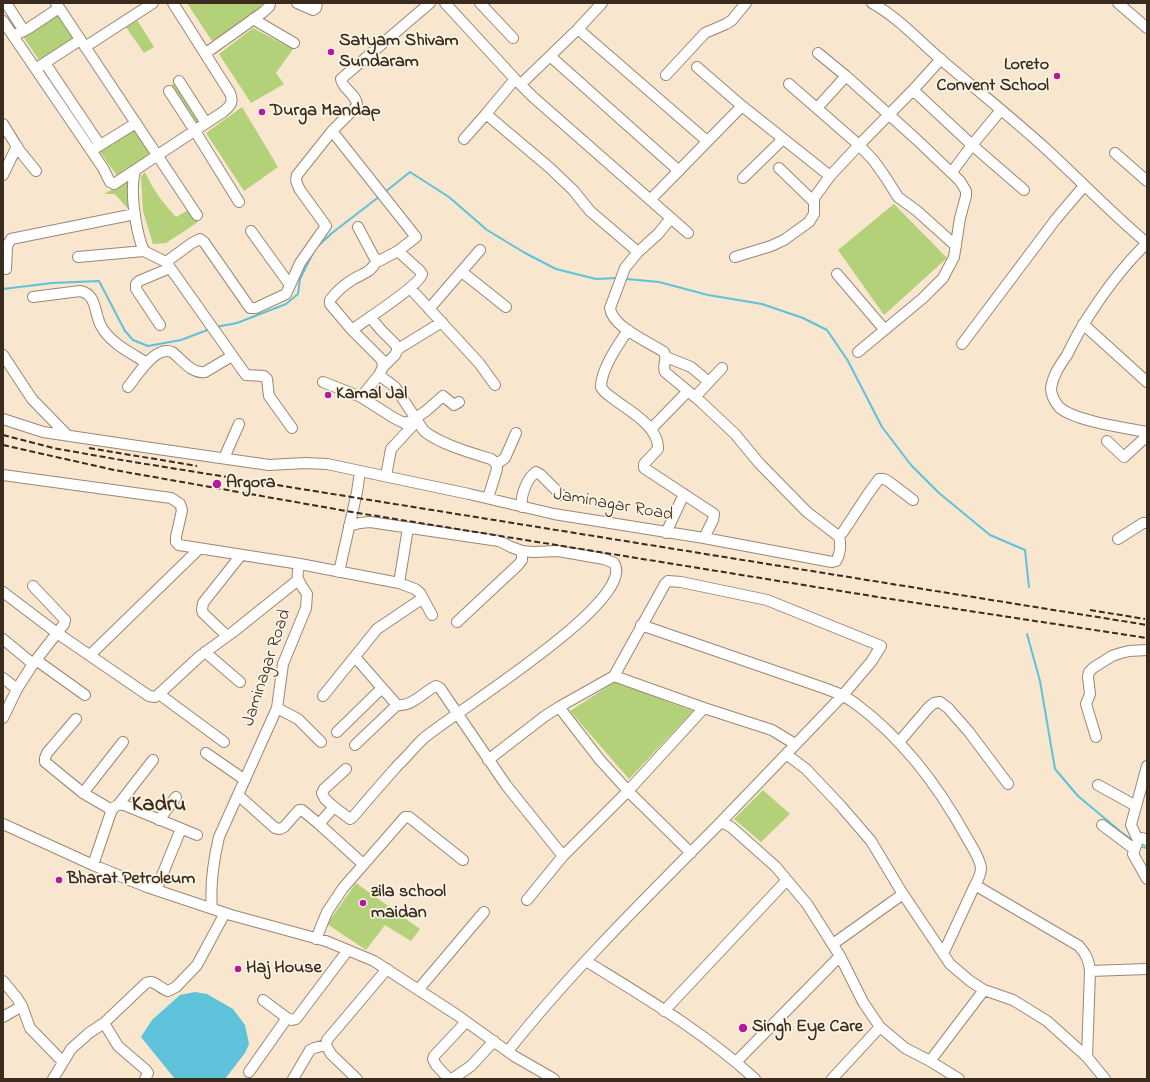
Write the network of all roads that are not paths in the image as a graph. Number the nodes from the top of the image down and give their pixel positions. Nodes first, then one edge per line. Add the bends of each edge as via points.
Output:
1 (6, 3) edge
2 (153, 3) edge
3 (173, 3) edge
4 (270, 3) edge
5 (297, 3) edge
6 (316, 3) edge
7 (430, 3) edge
8 (445, 3) edge
9 (480, 3) edge
10 (602, 3) edge
11 (746, 3) edge
12 (872, 3) edge
13 (1118, 3) edge
14 (58, 5) edge
15 (253, 19) junction
16 (3, 21) edge
17 (1147, 28) edge
18 (578, 29) junction
19 (24, 31) junction
20 (14, 36) junction
21 (513, 38) dead end
22 (83, 43) junction
23 (294, 43) dead end
24 (206, 53) junction
25 (818, 53) dead end
26 (550, 56) junction
27 (941, 59) junction
28 (45, 63) junction
29 (697, 67) dead end
30 (36, 68) junction
31 (666, 75) dead end
32 (846, 76) junction
33 (179, 81) dead end
34 (518, 82) junction
35 (789, 84) dead end
36 (913, 90) junction
37 (169, 91) dead end
38 (742, 106) junction
39 (817, 108) junction
40 (1001, 110) junction
41 (486, 114) junction
42 (889, 114) junction
43 (136, 122) junction
44 (206, 123) junction
45 (3, 124) edge
46 (332, 130) junction
47 (195, 131) junction
48 (464, 139) dead end
49 (783, 139) junction
50 (707, 141) junction
51 (100, 145) junction
52 (858, 145) junction
53 (972, 145) junction
54 (16, 146) junction
55 (91, 151) junction
56 (1115, 153) dead end
57 (157, 155) junction
58 (779, 168) dead end
59 (135, 170) junction
60 (36, 171) dead end
61 (678, 171) junction
62 (952, 172) junction
63 (3, 175) edge
64 (830, 176) junction
65 (1146, 177) edge
66 (743, 178) dead end
67 (1084, 186) junction
68 (1024, 190) dead end
69 (650, 200) junction
70 (813, 201) junction
71 (239, 202) dead end
72 (135, 214) junction
73 (197, 215) dead end
74 (671, 218) junction
75 (358, 227) dead end
76 (251, 231) dead end
77 (688, 233) dead end
78 (1147, 243) edge
79 (5, 246) edge
80 (956, 246) junction
81 (480, 250) dead end
82 (144, 251) junction
83 (398, 251) junction
84 (638, 252) junction
85 (78, 257) dead end
86 (735, 257) dead end
87 (377, 260) junction
88 (168, 265) junction
89 (6, 269) dead end
90 (462, 272) junction
91 (837, 274) dead end
92 (290, 285) junction
93 (410, 288) junction
94 (33, 297) dead end
95 (506, 307) dead end
96 (429, 309) junction
97 (370, 317) junction
98 (442, 322) junction
99 (1084, 324) junction
100 (160, 325) dead end
101 (884, 329) junction
102 (352, 330) junction
103 (628, 330) junction
104 (962, 344) dead end
105 (398, 348) junction
106 (858, 352) dead end
107 (3, 355) edge
108 (232, 356) junction
109 (666, 357) junction
110 (147, 363) junction
111 (722, 368) dead end
112 (381, 371) junction
113 (323, 382) dead end
114 (709, 382) junction
115 (1147, 382) edge
116 (495, 385) dead end
117 (128, 387) dead end
118 (692, 394) junction
119 (361, 397) junction
120 (459, 402) dead end
121 (3, 419) edge
122 (416, 419) junction
123 (239, 424) dead end
124 (292, 428) dead end
125 (651, 428) junction
126 (1147, 432) edge
127 (516, 433) dead end
128 (67, 435) junction
129 (1147, 436) edge
130 (1107, 441) dead end
131 (224, 458) junction
132 (497, 464) junction
133 (360, 471) junction
134 (3, 475) edge
135 (386, 476) junction
136 (684, 494) junction
137 (561, 495) dead end
138 (488, 498) junction
139 (913, 500) dead end
140 (522, 507) junction
141 (1147, 523) edge
142 (349, 526) junction
143 (408, 528) junction
144 (666, 533) junction
145 (839, 536) junction
146 (704, 538) junction
147 (1118, 539) dead end
148 (199, 549) junction
149 (522, 551) junction
150 (241, 555) junction
151 (300, 564) junction
152 (337, 572) junction
153 (298, 580) junction
154 (399, 584) junction
155 (33, 586) dead end
156 (3, 592) edge
157 (423, 598) junction
158 (432, 615) dead end
159 (457, 622) dead end
160 (641, 625) junction
161 (57, 633) junction
162 (227, 636) junction
163 (3, 639) edge
164 (1147, 650) edge
165 (204, 652) junction
166 (90, 655) junction
167 (355, 657) junction
168 (35, 662) junction
169 (614, 676) junction
170 (3, 678) edge
171 (240, 682) dead end
172 (382, 688) junction
173 (17, 690) junction
174 (160, 694) junction
175 (85, 695) dead end
176 (843, 695) junction
177 (323, 696) dead end
178 (397, 705) junction
179 (559, 707) junction
180 (277, 708) junction
181 (704, 708) junction
182 (457, 715) junction
183 (3, 718) edge
184 (76, 719) dead end
185 (337, 732) dead end
186 (1096, 737) dead end
187 (123, 742) dead end
188 (224, 742) dead end
189 (321, 742) dead end
190 (899, 742) junction
191 (795, 744) junction
192 (355, 746) dead end
193 (206, 753) dead end
194 (786, 754) junction
195 (153, 760) dead end
196 (488, 760) junction
197 (1147, 766) edge
198 (346, 768) dead end
199 (245, 780) junction
200 (1008, 784) dead end
201 (1098, 785) dead end
202 (628, 791) junction
203 (83, 793) junction
204 (238, 795) junction
205 (176, 798) dead end
206 (1136, 806) junction
207 (115, 807) junction
208 (334, 807) junction
209 (159, 820) junction
210 (721, 822) junction
211 (3, 824) edge
212 (319, 824) junction
213 (1102, 825) dead end
214 (181, 829) junction
215 (197, 835) dead end
216 (1140, 843) edge
217 (691, 853) junction
218 (563, 856) junction
219 (463, 860) dead end
220 (363, 864) junction
221 (93, 865) junction
222 (1147, 879) edge
223 (787, 880) junction
224 (975, 885) junction
225 (156, 890) junction
226 (903, 894) junction
227 (527, 900) dead end
228 (212, 909) junction
229 (484, 912) dead end
230 (225, 913) junction
231 (316, 939) junction
232 (832, 944) junction
233 (348, 950) junction
234 (943, 954) junction
235 (840, 956) junction
236 (586, 962) junction
237 (387, 969) junction
238 (1147, 969) edge
239 (1090, 971) junction
240 (3, 981) edge
241 (418, 990) junction
242 (984, 990) junction
243 (263, 1000) dead end
244 (22, 1006) junction
245 (664, 1011) junction
246 (3, 1017) edge
247 (287, 1018) junction
248 (104, 1022) junction
249 (466, 1022) junction
250 (880, 1027) junction
251 (494, 1041) junction
252 (326, 1045) junction
253 (508, 1051) junction
254 (1088, 1057) junction
255 (930, 1061) junction
256 (63, 1062) junction
257 (736, 1062) junction
258 (249, 1072) dead end
259 (53, 1079) edge
260 (145, 1079) edge
261 (293, 1079) edge
262 (357, 1079) edge
263 (450, 1079) edge
264 (554, 1079) edge
265 (755, 1079) edge
266 (832, 1079) edge
267 (959, 1079) edge
268 (1106, 1079) edge

1 - 19 street
2 - 22 street
3 - 24 street
4 - 15 street via 269,7
5 - 6 street via 313,10
7 - 46 street via 341,79 357,104
8 - 34 street
9 - 21 street
10 - 18 street
11 - 31 street via 732,20 705,33
12 - 27 street
13 - 17 street
14 - 19 street
14 - 22 street
15 - 23 street
15 - 24 street
16 - 20 street
18 - 26 street
18 - 50 street
19 - 20 street
20 - 30 street
22 - 28 street
22 - 43 street
24 - 44 street via 233,100 229,108
25 - 32 street
26 - 34 street
26 - 61 street
27 - 36 street
27 - 40 street
28 - 30 street
28 - 51 street
29 - 38 street
30 - 55 street
32 - 39 street
32 - 42 street
33 - 44 street
34 - 41 street
34 - 69 street
35 - 39 street
36 - 42 street
36 - 53 street
37 - 47 street
38 - 49 street
38 - 50 street
39 - 52 street
40 - 53 street
40 - 67 street
41 - 48 street
41 - 84 street via 550,168 590,211
42 - 52 street
42 - 62 street
43 - 51 street
43 - 57 street
44 - 47 street
45 - 54 street
46 - 83 street via 416,236
46 - 92 street via 296,178 296,184 326,226 304,256
47 - 57 street
47 - 71 street
49 - 64 street
49 - 66 street
50 - 61 street
51 - 55 street
52 - 64 street
52 - 80 street via 878,167 898,197
53 - 62 street
53 - 68 street
54 - 60 street
54 - 63 street
55 - 59 street via 113,184
56 - 65 street
57 - 59 street
57 - 73 street
58 - 70 street
59 - 72 street via 132,185
61 - 69 street
62 - 80 street via 966,191
64 - 70 street
67 - 78 street
67 - 104 street
69 - 74 street
70 - 86 street via 814,214 809,222 794,234 771,246
72 - 79 street via 11,239
72 - 82 street
74 - 77 street
74 - 84 street
75 - 87 street
76 - 92 street
78 - 99 street via 1121,271
79 - 89 street
80 - 101 street via 954,257 943,278
81 - 90 street
82 - 85 street
82 - 88 street
83 - 87 street
83 - 93 street via 422,274 420,280
84 - 103 street via 622,273 610,308 617,321
87 - 102 street via 373,268 342,287 330,302
88 - 92 street via 192,243 201,240 251,309 283,296 288,292
88 - 100 street via 136,284 136,289
88 - 108 street
90 - 95 street
90 - 96 street
91 - 101 street
93 - 96 street
93 - 97 street
94 - 110 street via 86,292 92,298 104,332
96 - 98 street
97 - 102 street
97 - 105 street
98 - 105 street
98 - 116 street
99 - 115 street
99 - 126 street via 1057,370 1051,389 1054,399 1059,407 1076,416
101 - 106 street
102 - 112 street via 382,360
103 - 109 street via 662,351
103 - 125 street via 609,361 601,387
105 - 112 street via 397,353
107 - 128 street via 32,398
108 - 110 street via 205,372 192,369 168,351 156,354
108 - 124 street via 246,375 264,376 267,379 269,396
109 - 114 street via 691,367
109 - 118 street via 664,370
110 - 117 street
111 - 114 street
112 - 119 street
112 - 122 street
113 - 119 street
114 - 118 street
118 - 125 street
118 - 145 street via 741,440 807,512
119 - 122 street via 400,421
120 - 122 street via 454,405 443,396
121 - 128 street, Jaminagar Road via 43,432
122 - 132 street via 430,435
122 - 135 street via 392,449
123 - 131 street
125 - 136 street via 657,439 658,449 644,464 644,468
127 - 132 street via 505,458
128 - 131 street, Jaminagar Road
129 - 130 street via 1124,457
131 - 133 street, Jaminagar Road via 269,465 328,464
132 - 138 street via 498,469
133 - 135 street, Jaminagar Road
133 - 142 street
134 - 148 street via 171,498 180,504 182,510 176,542
135 - 138 street, Jaminagar Road
136 - 144 street
136 - 146 street via 714,514
137 - 140 street via 536,472 524,490 521,498
138 - 140 street, Jaminagar Road
139 - 145 street via 888,481 879,479
140 - 144 street, Jaminagar Road
141 - 147 street via 1142,523
142 - 143 street via 370,522
142 - 152 street
143 - 149 street via 499,541
143 - 154 street
144 - 146 street, Jaminagar Road
145 - 146 street, Jaminagar Road via 839,556 834,562
148 - 150 street
148 - 166 street
149 - 159 street via 522,560 518,565
149 - 182 street via 558,551 604,559 615,565 615,576 606,593 565,636
150 - 151 street
150 - 162 street via 201,607 203,613
151 - 152 street
151 - 153 street via 297,570
152 - 154 street
153 - 162 street
153 - 180 street, Jaminagar Road via 307,594 306,608 283,664
154 - 157 street via 416,589
155 - 161 street via 65,620
156 - 161 street
157 - 158 street
157 - 167 street via 377,629
160 - 169 street
160 - 176 street
160 - 176 street via 668,581 767,600 881,646
161 - 166 street
161 - 168 street
162 - 165 street
163 - 168 street
164 - 186 street via 1129,651 1112,656 1089,672 1090,694 1086,704
165 - 171 street
165 - 174 street
166 - 174 street via 149,696 155,697
167 - 172 street
167 - 177 street
168 - 173 street
168 - 175 street
169 - 179 street
169 - 181 street
170 - 173 street
172 - 178 street
172 - 185 street
173 - 183 street
174 - 188 street
176 - 190 street
176 - 191 street
178 - 182 street via 409,704 436,686 443,692
178 - 192 street
179 - 196 street
179 - 202 street
180 - 189 street via 298,719
180 - 199 street, Jaminagar Road
181 - 191 street via 772,730
181 - 202 street
182 - 196 street
182 - 208 street via 416,746 353,817 350,819
184 - 203 street via 47,752 45,762
187 - 203 street
190 - 200 street via 930,707 940,702 969,732
190 - 224 street via 934,784 979,860 980,875
191 - 194 street
193 - 199 street
194 - 210 street
194 - 226 street via 806,770 872,841
195 - 207 street
196 - 218 street
197 - 206 street
198 - 208 street via 322,793
199 - 204 street, Jaminagar Road
201 - 206 street
202 - 217 street
202 - 218 street
203 - 207 street
204 - 212 street via 275,828 284,827 299,810
204 - 228 street, Jaminagar Road via 224,824 216,850
205 - 209 street
206 - 216 street via 1131,825
207 - 209 street via 124,805
207 - 221 street
208 - 212 street
209 - 214 street
210 - 217 street
210 - 223 street via 737,832
211 - 221 street
212 - 220 street
213 - 216 street
214 - 215 street
214 - 225 street
216 - 222 street via 1133,856
217 - 236 street
218 - 227 street
219 - 220 street via 410,817 405,817
220 - 231 street via 334,899
221 - 225 street
223 - 232 street via 807,904
223 - 245 street
224 - 234 street
224 - 239 street via 1079,946 1085,952
225 - 228 street
226 - 232 street
226 - 234 street
228 - 230 street
229 - 241 street
230 - 231 street
230 - 248 street via 197,965 176,987 168,991 150,981
231 - 233 street
232 - 235 street
233 - 237 street
233 - 247 street via 299,1016 292,1020
234 - 242 street via 950,964
235 - 250 street via 863,1002
235 - 257 street
236 - 245 street
236 - 253 street
237 - 241 street
237 - 252 street via 327,1040
238 - 239 street
239 - 254 street
240 - 244 street
241 - 249 street
242 - 254 street via 1013,1000 1047,1021
242 - 255 street
243 - 247 street
244 - 246 street
244 - 256 street via 30,1028
245 - 257 street via 693,1029
247 - 258 street
248 - 256 street via 71,1049
248 - 260 street via 118,1046 146,1070 148,1074
249 - 251 street
249 - 263 street via 433,1059
250 - 255 street via 905,1048
250 - 266 street
251 - 253 street
251 - 263 street via 470,1066
252 - 261 street via 310,1050
252 - 262 street via 330,1054
253 - 264 street
254 - 268 street
255 - 267 street
256 - 259 street
257 - 265 street

